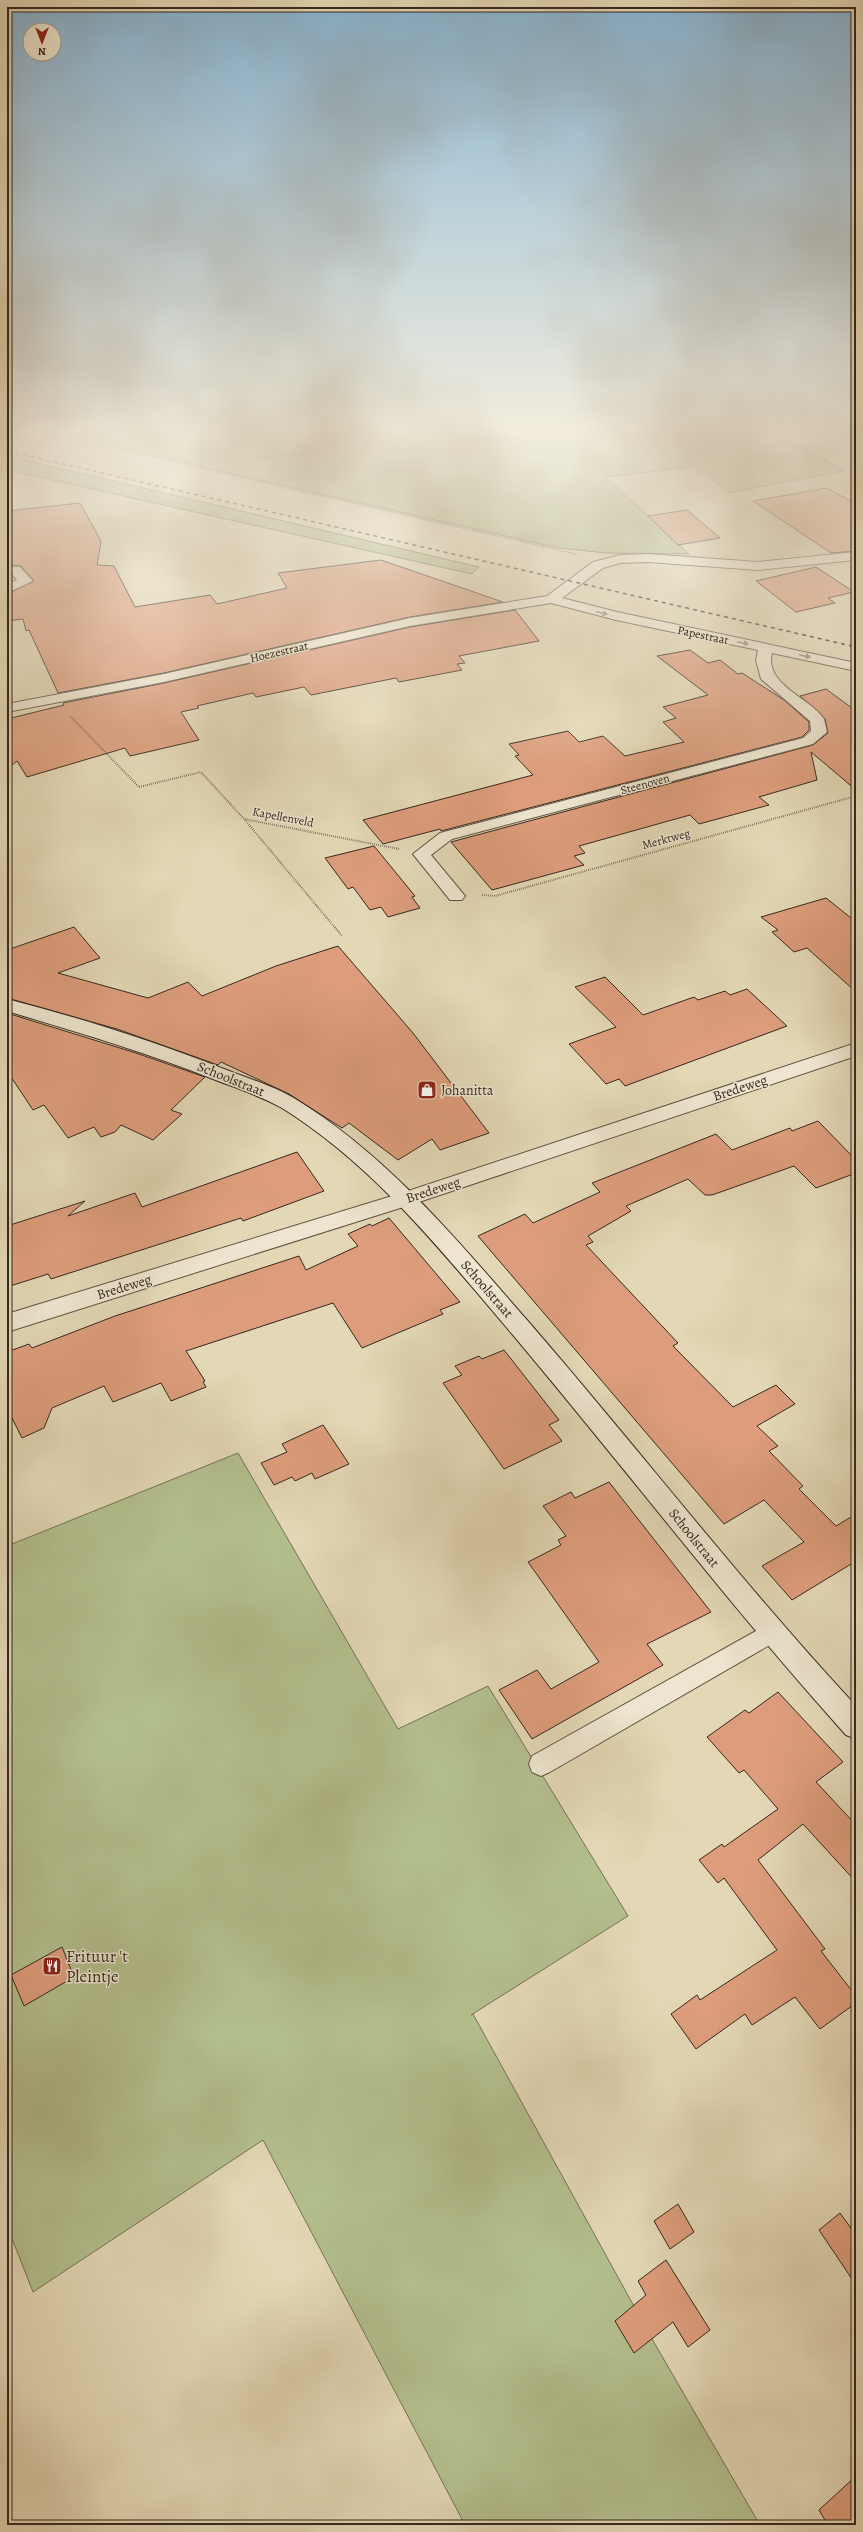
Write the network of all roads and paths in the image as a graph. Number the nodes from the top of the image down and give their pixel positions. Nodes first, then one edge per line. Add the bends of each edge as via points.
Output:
1 (544, 546) edge
2 (856, 556) edge
3 (598, 566) junction
4 (7, 570) edge
5 (7, 589) edge
6 (551, 599) junction
7 (766, 648) junction
8 (856, 667) edge
9 (55, 699) junction
10 (7, 708) edge
11 (856, 796) edge
12 (244, 819) junction
13 (421, 854) junction
14 (481, 895) dead end
15 (456, 896) dead end
16 (342, 936) dead end
17 (7, 1005) edge
18 (856, 1049) edge
19 (409, 1198) junction
20 (7, 1323) edge
21 (772, 1632) junction
22 (856, 1726) edge
23 (541, 1764) dead end

1 - 3 path via 574,553
2 - 3 street via 758,566 648,558 620,559
3 - 6 street
4 - 5 street via 15,570 26,581
6 -> 7 street, Papestraat via 616,616
6 - 9 street, Hoezestraat via 410,622 164,678
7 -> 8 street, Papestraat
7 - 13 street, Steenoven via 763,660 766,676 817,719 819,732 808,741 446,836
9 - 10 street, Hoezestraat
9 - 12 path, Kapellenveld via 139,787 201,772
11 - 14 path, Merktweg via 495,896
12 - 13 path, Kapellenveld
12 - 16 path
13 - 15 street
17 - 19 street, Schoolstraat via 114,1037 210,1070 287,1102 357,1151
18 - 19 street, Bredeweg
19 - 20 street, Bredeweg
19 - 21 street, Schoolstraat via 531,1340
21 - 22 street, Schoolstraat via 803,1670
21 - 23 lane

